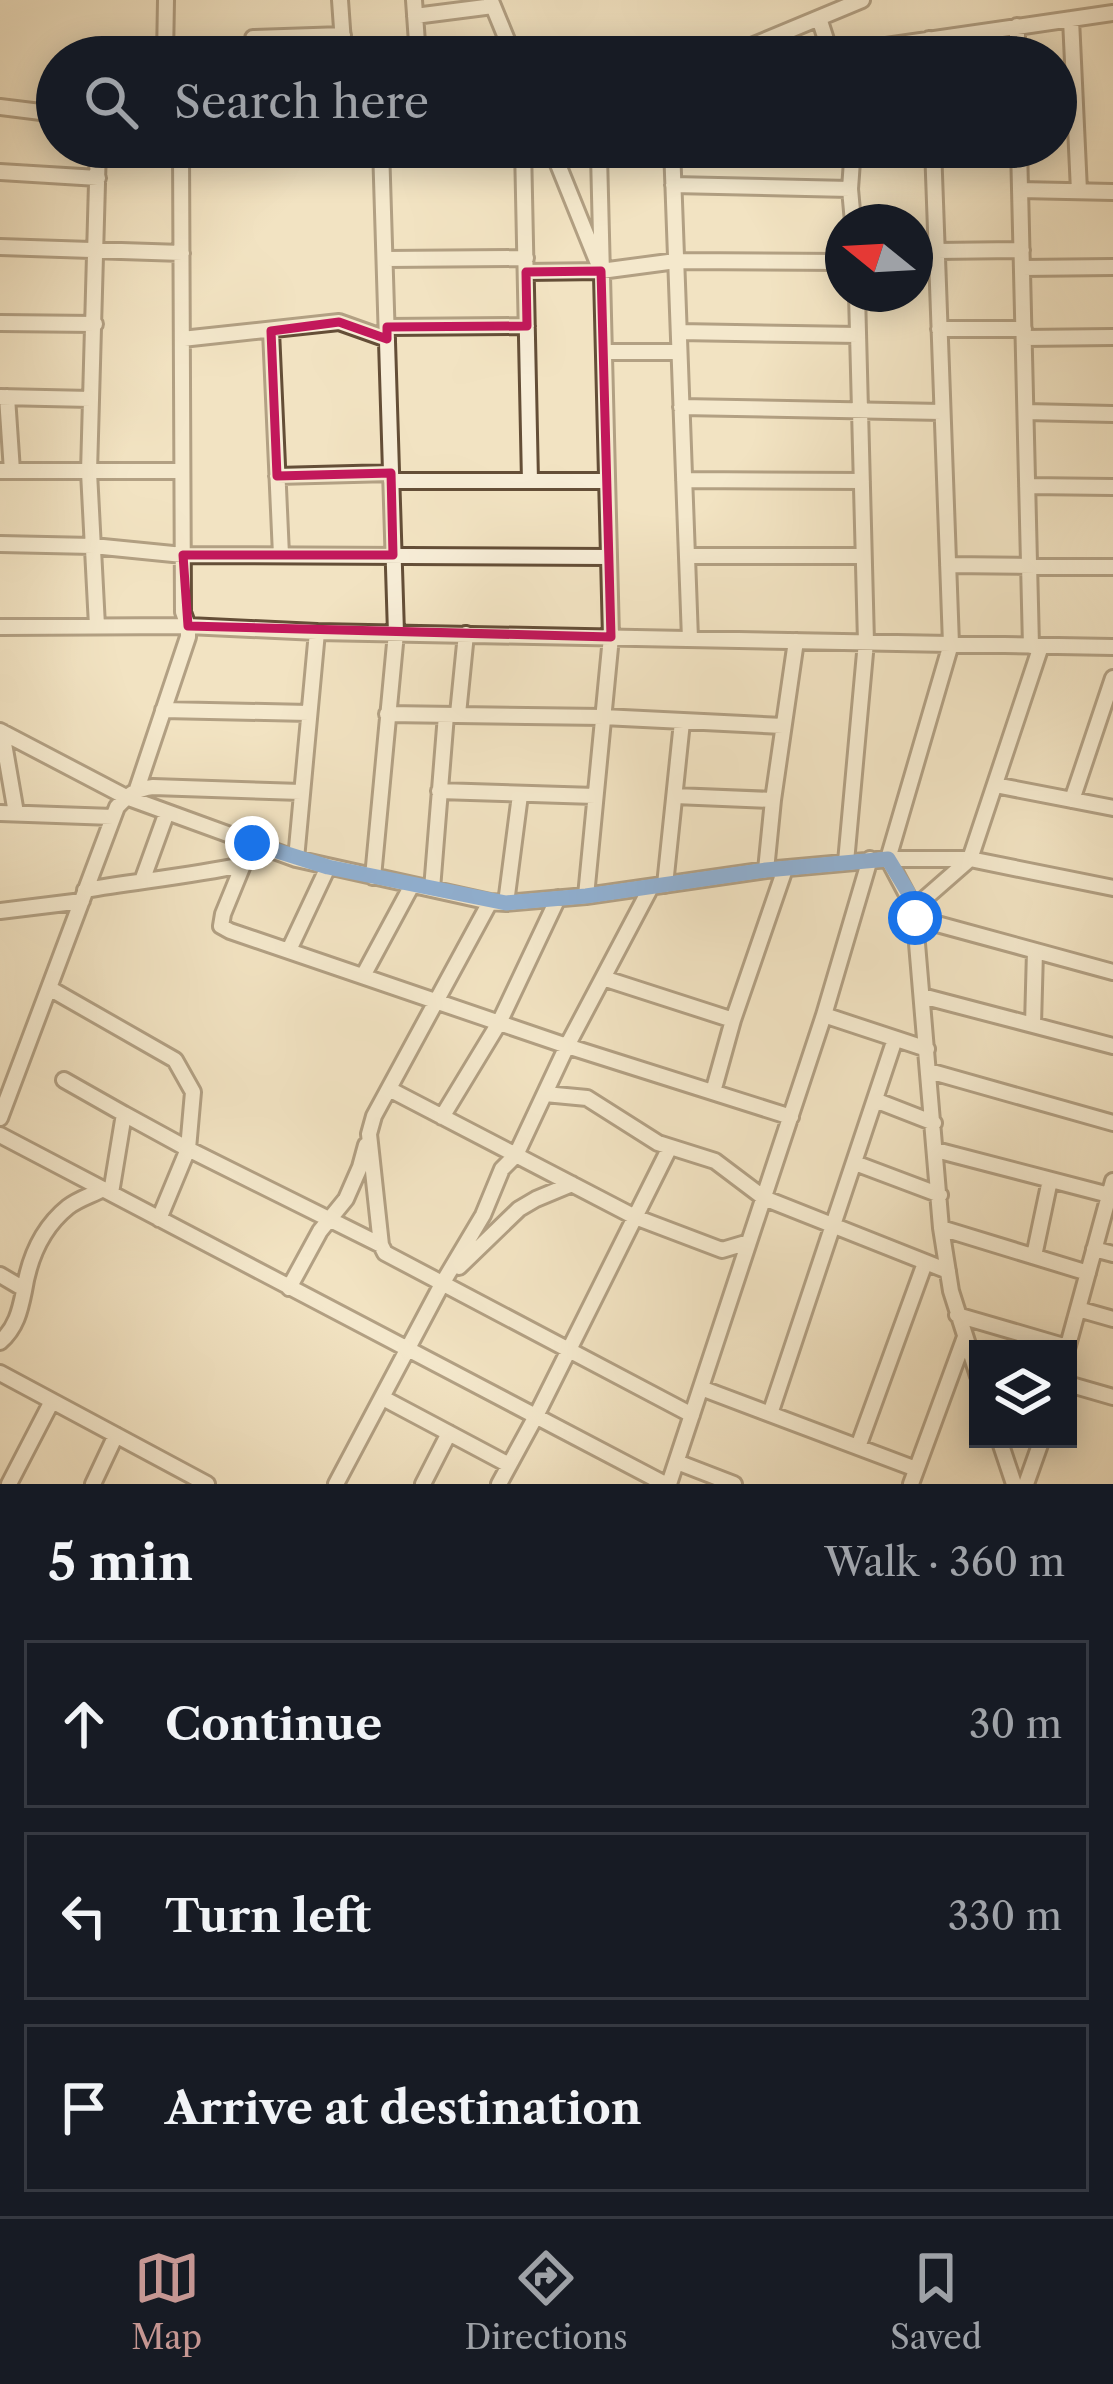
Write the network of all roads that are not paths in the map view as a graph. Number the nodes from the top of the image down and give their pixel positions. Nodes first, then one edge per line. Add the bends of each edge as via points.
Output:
1 (166, 0) edge
2 (340, 0) edge
3 (862, 0) edge
4 (492, 3) edge
5 (415, 8) edge
6 (1113, 13) edge
7 (819, 18) junction
8 (1071, 19) junction
9 (1017, 26) junction
10 (343, 35) joint
11 (165, 36) edge
12 (313, 36) edge
13 (505, 36) edge
14 (777, 36) edge
15 (827, 36) edge
16 (949, 36) edge
17 (1017, 36) edge
18 (1072, 36) edge
19 (0, 107) edge
20 (36, 111) edge
21 (1077, 148) edge
22 (98, 168) edge
23 (181, 168) edge
24 (382, 168) edge
25 (524, 168) edge
26 (559, 168) edge
27 (599, 168) edge
28 (673, 168) edge
29 (851, 168) edge
30 (934, 168) edge
31 (1019, 168) edge
32 (0, 172) edge
33 (98, 178) junction
34 (673, 184) junction
35 (850, 188) junction
36 (1020, 190) junction
37 (1079, 191) junction
38 (1113, 192) edge
39 (851, 204) edge
40 (0, 247) edge
41 (97, 250) junction
42 (1022, 250) junction
43 (182, 253) junction
44 (936, 257) junction
45 (933, 258) edge
46 (385, 259) junction
47 (676, 261) junction
48 (825, 262) edge
49 (526, 265) junction
50 (1113, 267) edge
51 (1022, 268) junction
52 (602, 272) junction
53 (857, 312) edge
54 (0, 322) edge
55 (94, 324) junction
56 (527, 326) junction
57 (939, 329) junction
58 (271, 331) junction
59 (679, 332) junction
60 (387, 333) junction
61 (1024, 333) junction
62 (858, 335) junction
63 (1113, 337) edge
64 (182, 339) junction
65 (604, 352) junction
66 (679, 352) junction
67 (3, 397) edge
68 (91, 399) junction
69 (682, 407) junction
70 (860, 411) junction
71 (942, 412) junction
72 (1026, 412) junction
73 (1113, 414) edge
74 (6, 471) edge
75 (182, 471) junction
76 (88, 472) junction
77 (277, 476) junction
78 (391, 477) junction
79 (684, 480) junction
80 (607, 481) junction
81 (862, 481) junction
82 (530, 482) junction
83 (1028, 486) junction
84 (1113, 487) edge
85 (0, 544) edge
86 (93, 546) junction
87 (183, 555) junction
88 (280, 555) junction
89 (393, 555) junction
90 (687, 556) junction
91 (862, 556) junction
92 (609, 557) junction
93 (948, 565) junction
94 (1029, 566) junction
95 (1113, 567) edge
96 (98, 626) junction
97 (188, 626) junction
98 (0, 627) edge
99 (317, 632) junction
100 (396, 633) junction
101 (466, 634) junction
102 (611, 637) junction
103 (690, 639) junction
104 (796, 641) junction
105 (866, 642) junction
106 (951, 644) junction
107 (1036, 646) junction
108 (1113, 647) edge
109 (1113, 678) edge
110 (163, 710) junction
111 (309, 713) junction
112 (387, 714) junction
113 (452, 714) junction
114 (603, 717) junction
115 (682, 722) junction
116 (783, 726) junction
117 (1, 732) edge
118 (995, 785) junction
119 (439, 791) junction
120 (131, 793) junction
121 (302, 793) junction
122 (520, 795) junction
123 (596, 796) junction
124 (675, 796) junction
125 (773, 800) junction
126 (1072, 800) junction
127 (1113, 808) edge
128 (167, 812) junction
129 (8, 813) edge
130 (113, 817) junction
131 (252, 843) junction
132 (296, 859) junction
133 (888, 859) junction
134 (970, 859) junction
135 (870, 860) junction
136 (846, 862) junction
137 (242, 865) junction
138 (328, 867) junction
139 (785, 868) junction
140 (766, 870) junction
141 (373, 877) junction
142 (142, 881) junction
143 (412, 885) junction
144 (658, 886) junction
145 (1113, 888) edge
146 (432, 889) junction
147 (84, 896) junction
148 (586, 896) junction
149 (558, 898) junction
150 (498, 902) junction
151 (0, 911) edge
152 (915, 913) junction
153 (289, 950) junction
154 (1035, 951) junction
155 (1113, 972) edge
156 (363, 976) junction
157 (604, 977) junction
158 (49, 988) junction
159 (922, 996) junction
160 (435, 1001) junction
161 (824, 1015) junction
162 (734, 1020) junction
163 (499, 1023) junction
164 (1034, 1025) junction
165 (896, 1039) junction
166 (567, 1046) junction
167 (1113, 1046) edge
168 (927, 1049) junction
169 (929, 1071) junction
170 (64, 1080) dead end
171 (389, 1089) junction
172 (713, 1092) junction
173 (545, 1094) junction
174 (875, 1100) junction
175 (124, 1114) junction
176 (442, 1117) junction
177 (791, 1117) junction
178 (0, 1118) edge
179 (934, 1123) junction
180 (1113, 1123) edge
181 (369, 1134) junction
182 (0, 1135) edge
183 (670, 1147) junction
184 (188, 1149) junction
185 (936, 1150) junction
186 (516, 1155) junction
187 (854, 1162) junction
188 (1051, 1180) junction
189 (572, 1184) junction
190 (1112, 1188) edge
191 (107, 1191) junction
192 (940, 1195) junction
193 (764, 1198) junction
194 (635, 1217) junction
195 (159, 1219) junction
196 (331, 1220) junction
197 (833, 1226) junction
198 (941, 1228) junction
199 (749, 1242) junction
200 (381, 1245) junction
201 (1094, 1249) junction
202 (1113, 1254) edge
203 (1034, 1256) junction
204 (925, 1263) junction
205 (948, 1271) junction
206 (1088, 1274) junction
207 (0, 1275) edge
208 (442, 1283) junction
209 (289, 1288) junction
210 (24, 1289) junction
211 (1078, 1310) junction
212 (957, 1315) junction
213 (1113, 1319) edge
214 (965, 1337) junction
215 (1040, 1340) edge
216 (1069, 1340) edge
217 (0, 1342) edge
218 (969, 1349) edge
219 (408, 1351) junction
220 (569, 1351) junction
221 (0, 1373) edge
222 (1077, 1387) edge
223 (701, 1388) junction
224 (1113, 1397) edge
225 (383, 1398) junction
226 (52, 1401) junction
227 (770, 1414) junction
228 (692, 1415) junction
229 (536, 1416) junction
230 (449, 1433) junction
231 (116, 1435) junction
232 (858, 1448) junction
233 (1002, 1448) edge
234 (1039, 1448) edge
235 (676, 1462) junction
236 (509, 1465) junction
237 (914, 1477) edge
238 (717, 1481) edge
239 (8, 1484) edge
240 (93, 1484) edge
241 (207, 1484) edge
242 (336, 1484) edge
243 (423, 1484) edge
244 (499, 1484) edge
245 (667, 1484) edge
246 (734, 1484) edge
247 (1014, 1484) edge
248 (1026, 1484) edge

1 - 11 street
2 - 10 street
3 - 7 street
4 - 5 street
4 - 13 street
6 - 8 street
7 - 14 street
7 - 15 street
8 - 9 street
8 - 18 street
9 - 16 street
9 - 17 street
10 - 12 street
19 - 20 street
21 - 37 street
22 - 33 street
23 - 43 street
24 - 46 street
25 - 49 street
26 - 52 street
27 - 52 street
28 - 34 street
29 - 35 street
30 - 44 street
31 - 36 street
32 - 33 street
33 - 41 street
34 - 35 street
34 - 47 street
35 - 39 street
36 - 37 street
36 - 42 street
37 - 38 street
40 - 41 street
41 - 43 street
41 - 55 street
42 - 44 street
42 - 51 street
43 - 64 street
44 - 45 street
44 - 57 street
46 - 49 street
46 - 60 street
47 - 48 street
47 - 52 street
47 - 59 street
49 - 52 street
49 - 56 street
50 - 51 street
51 - 61 street
52 - 65 street
53 - 62 street
54 - 55 street
55 - 68 street
56 - 60 street
56 - 82 street
57 - 61 street
57 - 71 street
58 - 60 street via 339,322
58 - 64 street
58 - 77 street
59 - 62 street
59 - 66 street
60 - 78 street
61 - 63 street
61 - 72 street
62 - 70 street
64 - 75 street
65 - 66 street
65 - 80 street
66 - 69 street
67 - 68 street
67 - 74 street
68 - 76 street
69 - 70 street
69 - 79 street
70 - 71 street
70 - 81 street
71 - 93 street
72 - 73 street
72 - 83 street
74 - 76 street
75 - 76 street
75 - 87 street
76 - 86 street
77 - 78 street
77 - 88 street
78 - 82 street
78 - 89 street
79 - 81 street
79 - 90 street
80 - 82 street
80 - 92 street
81 - 91 street
83 - 84 street
83 - 94 street
85 - 86 street
86 - 87 street
86 - 96 street
87 - 88 street
87 - 97 street
88 - 89 street
89 - 92 street
89 - 100 street
90 - 91 street
90 - 103 street
91 - 105 street
92 - 102 street
93 - 94 street
93 - 106 street
94 - 95 street
94 - 107 street
96 - 97 street
96 - 98 street
97 - 99 street
97 - 110 street
99 - 100 street
99 - 111 street
100 - 101 street
100 - 112 street
101 - 102 street
101 - 113 street
102 - 103 street
102 - 114 street
103 - 104 street
104 - 105 street
104 - 116 street
105 - 106 street
105 - 136 street
106 - 107 street
106 - 133 street
107 - 108 street
107 - 118 street
109 - 126 street
110 - 111 street
110 - 120 street
111 - 121 street
112 - 113 street
112 - 141 street
113 - 114 street
113 - 119 street
114 - 115 street
114 - 123 street
115 - 116 street
115 - 124 street
116 - 125 street
117 - 120 street
117 - 129 street
118 - 126 street
118 - 134 street
119 - 122 street
119 - 146 street
120 - 121 street
120 - 128 street
120 - 130 street
121 - 132 street
122 - 123 street
122 - 150 street
123 - 148 street
124 - 125 street
124 - 144 street
125 - 140 street
126 - 127 street
128 - 131 street
128 - 142 street
129 - 130 street
130 - 147 street
131 - 132 street
131 - 137 street
132 - 138 street
133 - 134 street
133 - 135 street
133 - 152 street
134 - 145 street
134 - 152 street
135 - 136 street
135 - 161 street
136 - 139 street
137 - 142 street
137 - 153 street via 221,926
138 - 141 street
138 - 153 street
139 - 140 street
139 - 162 street
140 - 144 street
141 - 143 street
142 - 147 street
143 - 146 street
143 - 156 street
144 - 148 street
144 - 157 street
146 - 150 street
147 - 151 street
147 - 158 street
148 - 149 street
149 - 150 street
149 - 163 street
150 - 160 street
152 - 154 street
152 - 159 street
153 - 156 street
154 - 155 street
154 - 164 street
156 - 160 street
157 - 162 street
157 - 166 street
158 - 178 street
158 - 184 street via 176,1060 193,1092
159 - 164 street
159 - 168 street
160 - 163 street
160 - 171 street
161 - 165 street
161 - 177 street
162 - 172 street
163 - 166 street
163 - 176 street
164 - 167 street
165 - 168 street
165 - 174 street
166 - 172 street
166 - 173 street
168 - 169 street
169 - 179 street
169 - 180 street
170 - 175 street
171 - 176 street
171 - 181 street
172 - 177 street
173 - 183 street via 587,1099
173 - 186 street
174 - 179 street
174 - 187 street
175 - 184 street
175 - 191 street
176 - 186 street
177 - 193 street
179 - 185 street
181 - 196 street
181 - 200 street
182 - 191 street
183 - 193 street via 715,1161
183 - 194 street
184 - 195 street
184 - 196 street
185 - 188 street
185 - 192 street
186 - 189 street
186 - 208 street
187 - 192 street
187 - 197 street
188 - 190 street
188 - 203 street
189 - 194 street
189 - 208 street via 519,1209
190 - 201 street
191 - 195 street
191 - 210 street via 69,1206 52,1224
192 - 198 street
193 - 197 street
193 - 199 street
194 - 199 street via 722,1250
194 - 220 street
195 - 209 street
196 - 200 street
196 - 209 street
197 - 204 street
197 - 227 street
198 - 203 street
198 - 205 street
199 - 223 street
200 - 208 street
201 - 202 street
201 - 206 street
203 - 206 street
204 - 205 street
204 - 232 street
205 - 212 street
206 - 211 street
207 - 210 street
208 - 219 street
208 - 220 street
209 - 219 street
210 - 217 street
211 - 213 street
211 - 216 street
212 - 214 street
212 - 215 street
214 - 218 street
214 - 237 street
219 - 225 street
219 - 229 street
220 - 228 street
220 - 229 street
221 - 226 street
222 - 224 street
223 - 227 street
223 - 228 street
225 - 230 street
225 - 242 street
226 - 231 street
226 - 239 street
227 - 232 street
228 - 235 street
229 - 236 street
229 - 245 street
230 - 236 street
230 - 243 street
231 - 240 street
231 - 241 street
232 - 237 street
233 - 247 street
234 - 248 street
235 - 238 street
235 - 245 street
236 - 244 street
238 - 246 street

